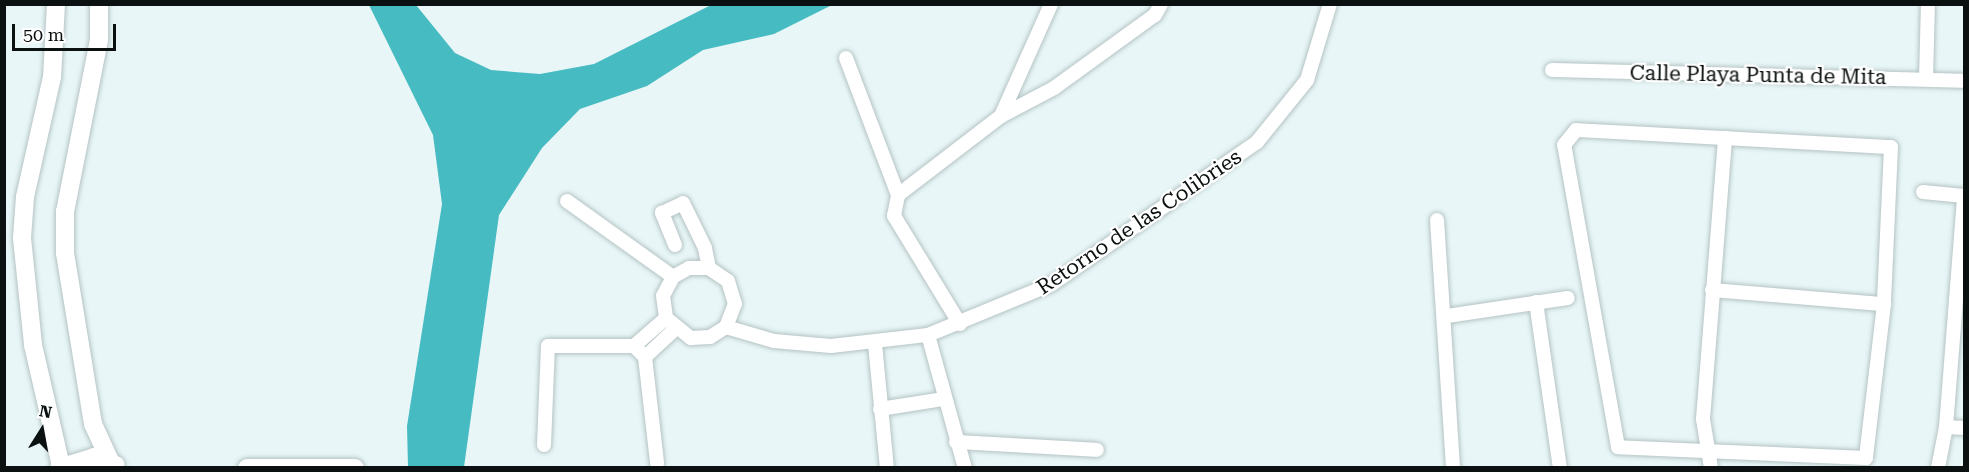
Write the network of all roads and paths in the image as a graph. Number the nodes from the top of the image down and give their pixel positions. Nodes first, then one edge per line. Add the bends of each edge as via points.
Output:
1 (56, 4) edge
2 (99, 4) edge
3 (1051, 4) edge
4 (1161, 4) edge
5 (1330, 4) edge
6 (1928, 4) edge
7 (846, 58) dead end
8 (1552, 70) dead end
9 (1926, 79) junction
10 (1965, 81) edge
11 (1001, 116) junction
12 (1725, 138) junction
13 (1923, 192) dead end
14 (898, 195) junction
15 (1964, 196) edge
16 (567, 201) dead end
17 (1437, 220) dead end
18 (675, 245) dead end
19 (709, 268) junction
20 (673, 277) junction
21 (1712, 290) junction
22 (1568, 298) dead end
23 (1536, 302) junction
24 (1884, 304) junction
25 (1446, 316) junction
26 (670, 324) junction
27 (960, 324) junction
28 (726, 327) junction
29 (928, 335) junction
30 (874, 344) junction
31 (634, 346) junction
32 (645, 357) junction
33 (944, 399) junction
34 (880, 409) junction
35 (1946, 427) junction
36 (1965, 428) edge
37 (956, 442) junction
38 (544, 445) dead end
39 (1709, 449) junction
40 (1097, 450) dead end
41 (657, 463) dead end
42 (115, 464) edge
43 (60, 467) edge
44 (247, 468) edge
45 (354, 468) edge
46 (887, 468) edge
47 (965, 468) edge
48 (1453, 468) edge
49 (1560, 468) edge
50 (1711, 468) edge
51 (1938, 468) edge

1 - 43 main road via 52,77 25,196 22,238 33,345
2 - 42 main road via 99,40 65,211 65,253 93,424
3 - 11 street
4 - 11 street via 1155,15 1054,88
5 - 27 street, Retorno de las Colibries via 1307,80 1257,142 1052,284
6 - 9 street
7 - 14 street
8 - 9 street, Calle Playa Punta de Mita
9 - 10 street, Calle Playa Punta de Mita
11 - 14 street
12 - 21 street
12 - 24 street via 1891,147
12 - 39 street via 1576,130 1564,145 1612,437 1618,447 1630,450
13 - 15 street
14 - 27 street via 894,216
15 - 35 street
16 - 20 street
17 - 25 street
18 - 19 street via 662,213 683,203
19 - 20 street via 689,267
19 - 28 street via 728,281 733,297
20 - 26 street via 663,297
21 - 24 street
21 - 39 street via 1703,419
22 - 23 street
23 - 25 street
23 - 49 street
24 - 39 street via 1866,458
25 - 48 street
26 - 28 street via 701,337
26 - 31 street
26 - 32 street
27 - 29 street, Retorno de las Colibries
28 - 30 street, Retorno de las Colibries via 774,341
29 - 30 street, Retorno de las Colibries
29 - 33 street
30 - 34 street
31 - 32 street
31 - 38 street via 548,346
32 - 41 street
33 - 34 street
33 - 37 street
34 - 46 street
35 - 36 street
35 - 51 street
37 - 40 street
37 - 47 street
39 - 50 street
42 - 43 main road via 85,458
44 - 45 main road

